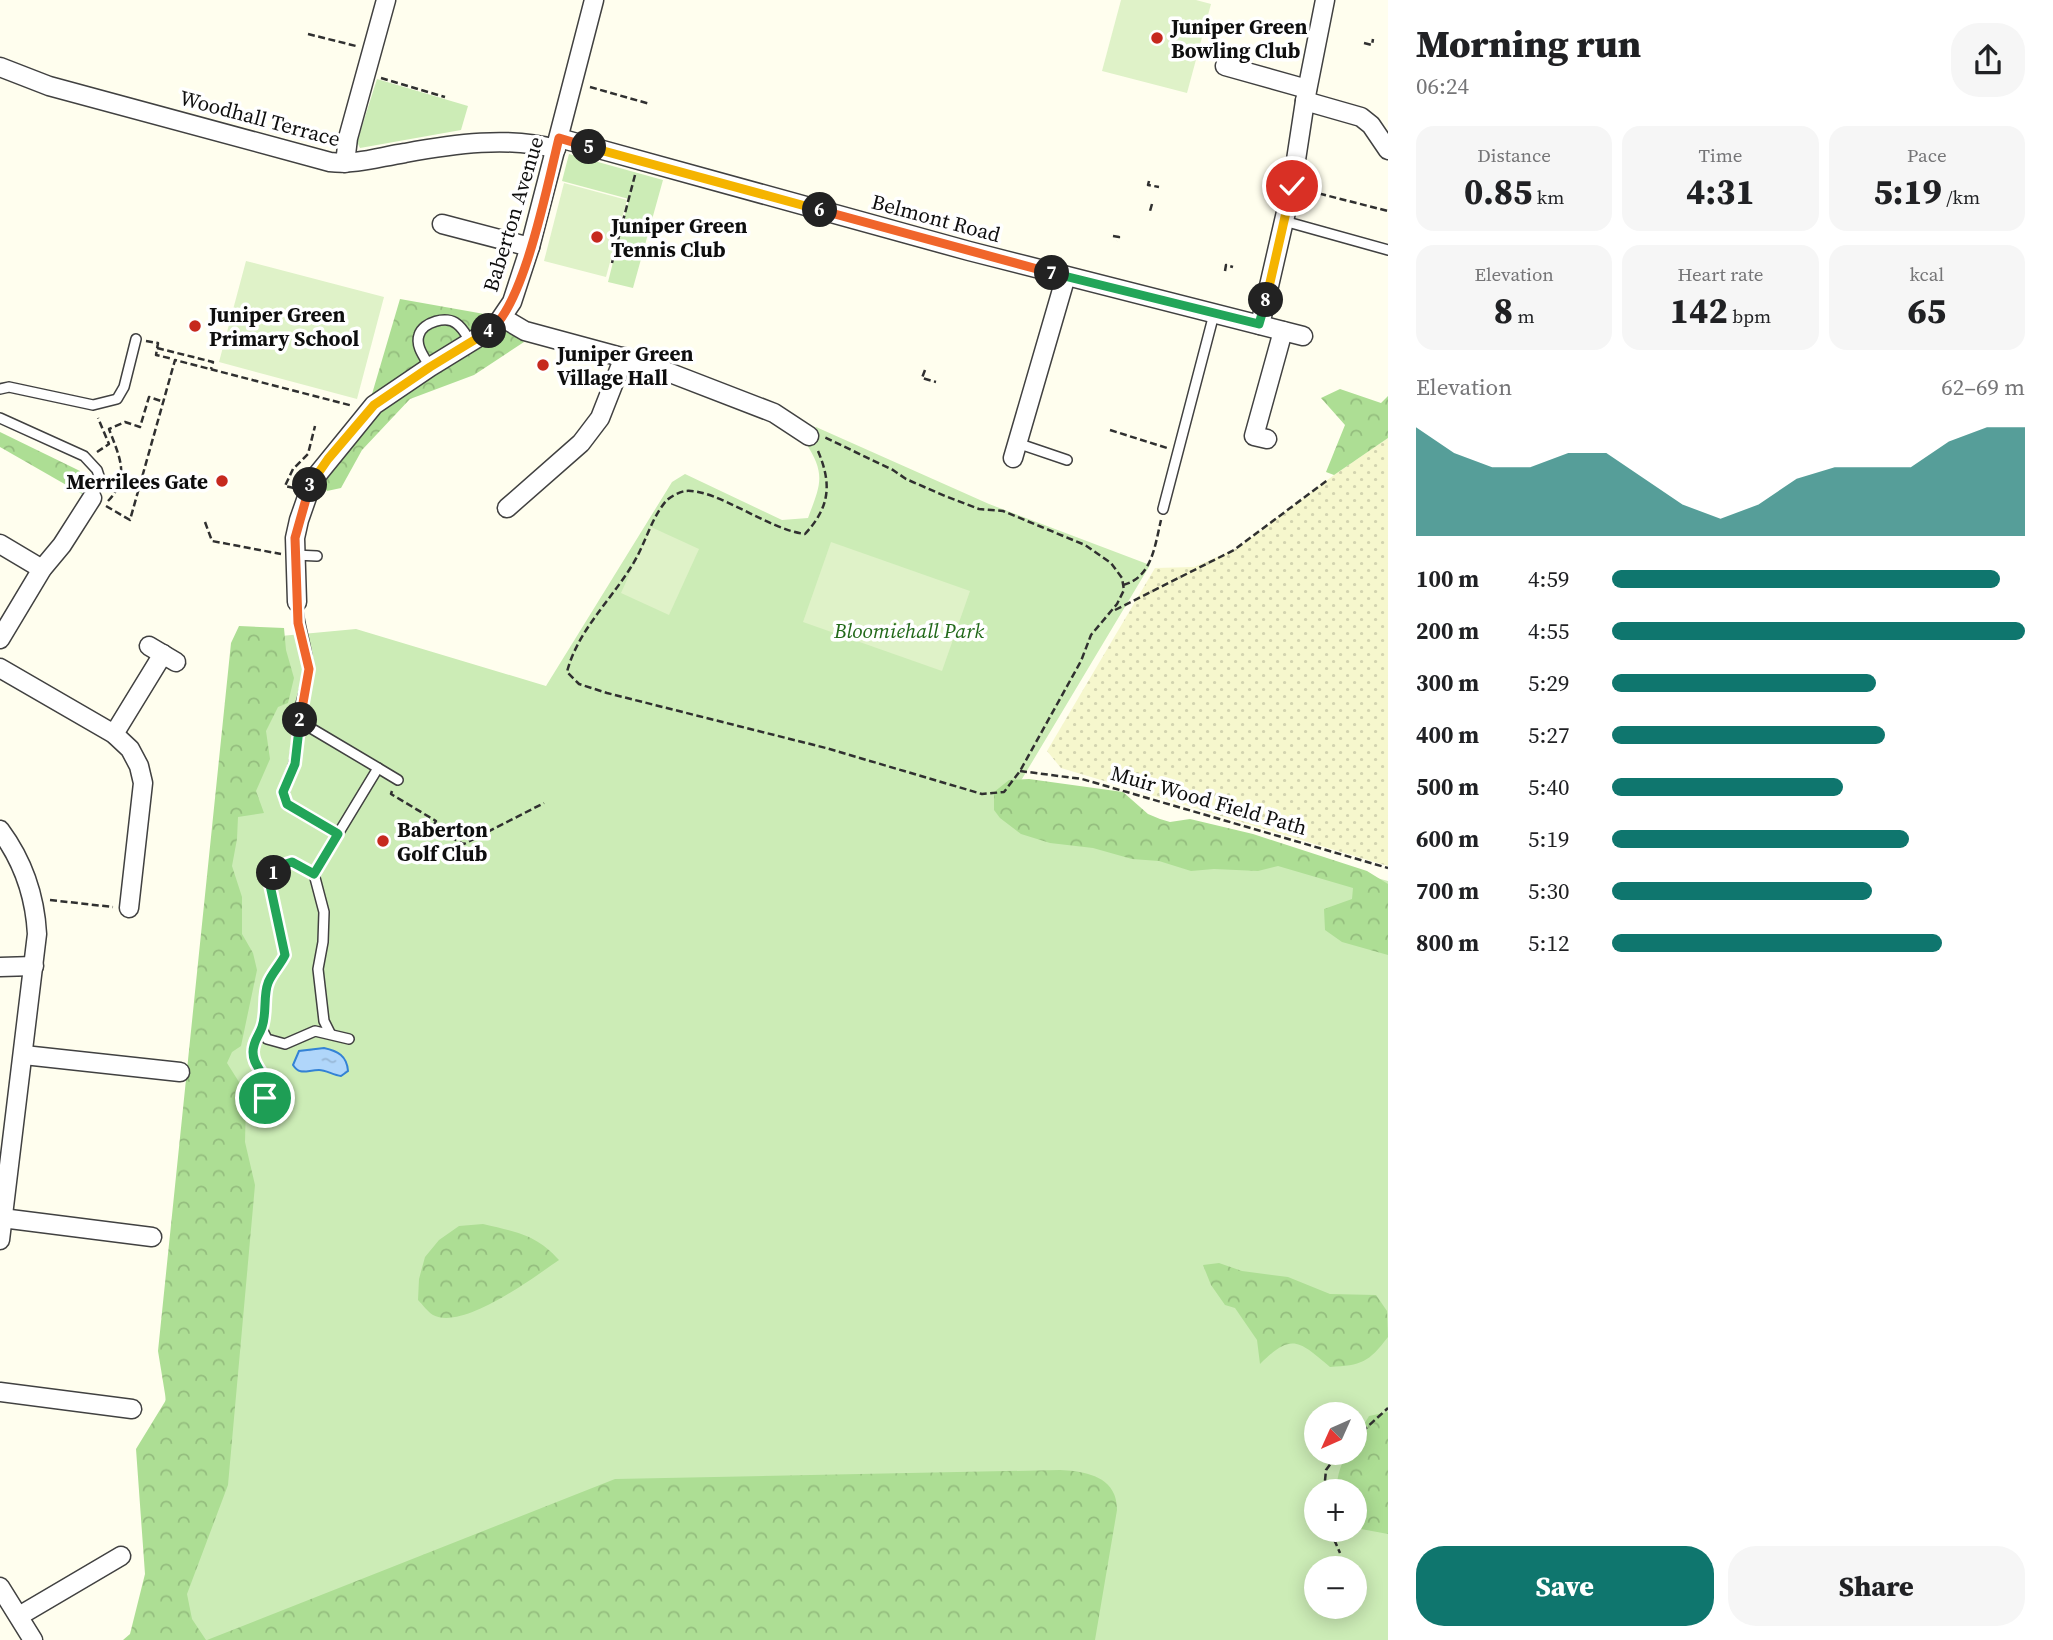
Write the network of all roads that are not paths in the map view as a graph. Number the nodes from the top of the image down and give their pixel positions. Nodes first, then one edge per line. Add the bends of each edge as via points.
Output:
1 (386, 0) edge
2 (594, 0) edge
3 (1325, 0) edge
4 (1226, 66) dead end
5 (0, 67) edge
6 (1306, 95) junction
7 (558, 143) junction
8 (1388, 150) edge
9 (345, 163) junction
10 (1284, 221) junction
11 (442, 224) dead end
12 (530, 247) junction
13 (1388, 250) edge
14 (1066, 276) junction
15 (1214, 314) junction
16 (503, 318) junction
17 (1259, 324) junction
18 (1283, 331) junction
19 (1303, 336) dead end
20 (136, 339) road end
21 (471, 344) junction
22 (624, 356) junction
23 (430, 367) junction
24 (0, 390) edge
25 (0, 418) edge
26 (1266, 439) dead end
27 (811, 440) road end
28 (1015, 450) joint
29 (1067, 460) dead end
30 (92, 498) joint
31 (507, 508) dead end
32 (1163, 509) road end
33 (0, 544) edge
34 (294, 555) junction
35 (317, 556) dead end
36 (42, 569) junction
37 (297, 603) joint
38 (0, 639) edge
39 (163, 654) dead end
40 (0, 668) edge
41 (300, 717) junction
42 (114, 733) junction
43 (378, 768) junction
44 (398, 780) road end
45 (0, 830) edge
46 (338, 834) junction
47 (129, 908) road end
48 (34, 966) junction
49 (0, 967) edge
50 (324, 1021) junction
51 (262, 1029) road end
52 (315, 1031) junction
53 (330, 1033) junction
54 (349, 1039) dead end
55 (24, 1055) junction
56 (168, 1076) dead end
57 (2, 1219) junction
58 (0, 1240) edge
59 (140, 1242) dead end
60 (0, 1392) edge
61 (122, 1412) dead end
62 (121, 1556) dead end
63 (0, 1587) edge
64 (19, 1616) junction
65 (33, 1640) edge

1 - 9 street
2 - 7 street, Baberton Avenue
3 - 6 street
4 - 6 street
5 - 9 street, Woodhall Terrace via 49,86
6 - 8 street via 1361,117
6 - 10 street
7 - 9 street, Woodhall Terrace via 453,145
7 - 12 street, Baberton Avenue
7 - 14 street, Belmont Road
10 - 13 lane
10 - 17 street
11 - 12 street
12 - 16 street, Baberton Avenue
14 - 15 street, Belmont Road
14 - 28 street
15 - 17 street, Belmont Road
15 - 32 lane
16 - 21 street, Baberton Avenue
16 - 22 street via 524,331
17 - 18 street, Belmont Road
18 - 19 street, Belmont Road
18 - 26 street via 1254,436
20 - 24 lane via 117,399 93,405 9,387
21 - 23 street, Baberton Avenue
21 - 23 lane via 458,324 440,319 419,335 418,346
22 - 27 street via 774,413
22 - 31 street via 600,418 581,443
23 - 34 street, Baberton Avenue via 374,405 313,480 299,520
25 - 30 lane via 92,461 100,479
28 - 29 lane
30 - 36 street
33 - 36 street
34 - 35 lane
34 - 37 street, Baberton Avenue
36 - 38 street
37 - 41 lane via 309,669
39 - 42 street
40 - 42 street
41 - 43 lane
41 - 46 lane via 295,764 284,799
42 - 47 street via 130,749 143,783 139,889
43 - 44 lane
43 - 46 lane
45 - 48 street via 16,854 33,898
46 - 50 lane via 314,874 324,912 318,969
48 - 49 street
48 - 55 street
50 - 52 lane
50 - 53 lane
51 - 52 lane via 267,1039 285,1044
52 - 53 lane
53 - 54 lane
55 - 56 street
55 - 57 street
57 - 58 street
57 - 59 street
60 - 61 street
62 - 64 street
63 - 64 street
64 - 65 street

